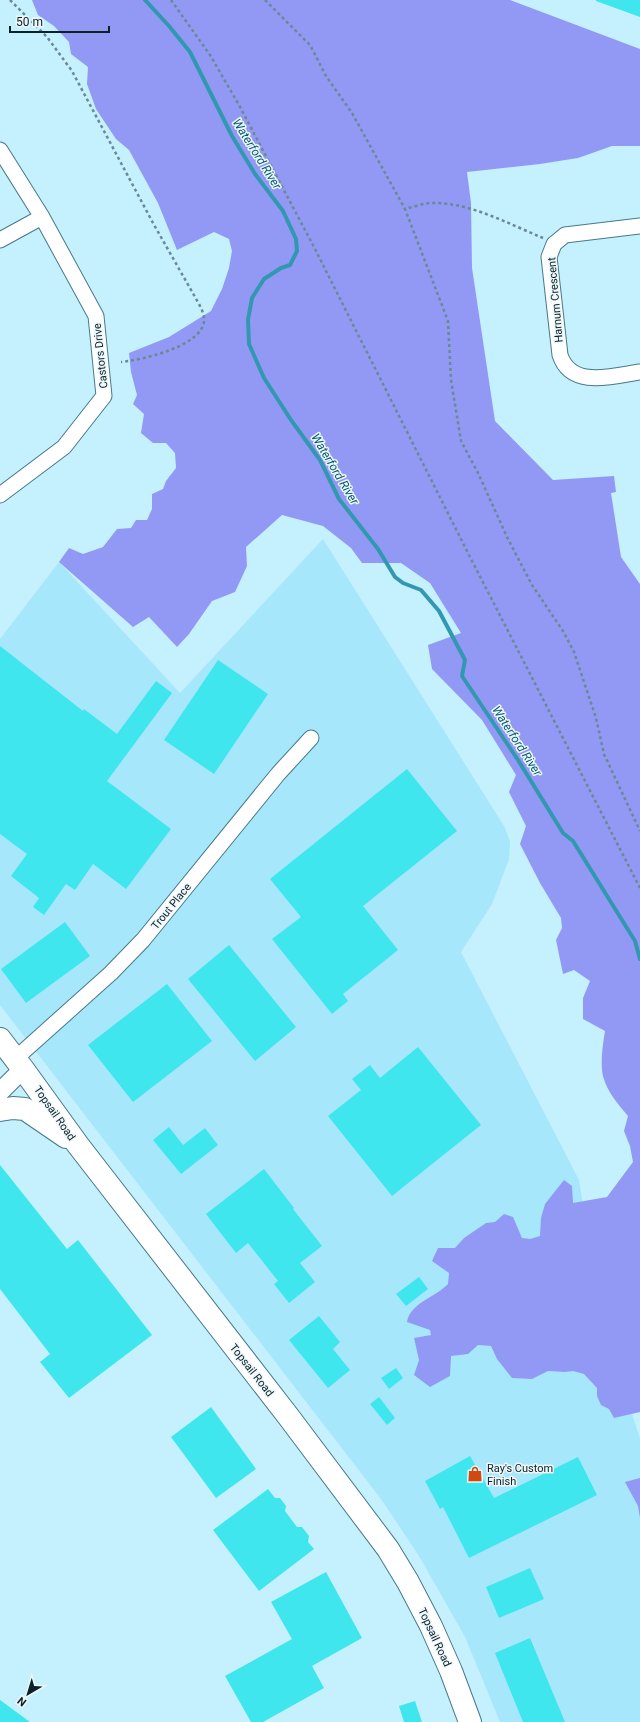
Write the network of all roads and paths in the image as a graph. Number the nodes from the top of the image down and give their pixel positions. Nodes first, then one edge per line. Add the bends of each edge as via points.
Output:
1 (10, 0) edge
2 (171, 0) edge
3 (265, 0) edge
4 (0, 150) edge
5 (405, 209) junction
6 (42, 217) junction
7 (640, 226) edge
8 (0, 240) edge
9 (554, 244) junction
10 (121, 362) dead end
11 (640, 372) edge
12 (0, 495) edge
13 (312, 738) dead end
14 (640, 831) edge
15 (640, 888) edge
16 (0, 1039) edge
17 (19, 1064) junction
18 (0, 1092) edge
19 (0, 1110) edge
20 (78, 1145) junction
21 (470, 1722) edge

1 - 10 path via 47,37 72,71 204,317 200,331 183,344 152,356
2 - 15 path via 210,55 240,105
3 - 5 path via 310,45 326,76 352,113
4 - 6 street, Castors Drive
5 - 9 path via 430,203 455,204
5 - 14 path via 448,321 451,380 461,441 532,585 574,652 596,718 604,754
6 - 8 street
6 - 12 street, Castors Drive via 96,316 104,396 64,447
7 - 9 street, Harnum Crescent via 571,234
9 - 11 street, Harnum Crescent via 549,264 562,362 568,370 583,378
13 - 17 street, Trout Place via 278,774 143,940
16 - 17 main road, Topsail Road
17 - 18 street
17 - 20 main road, Topsail Road
19 - 20 main road via 25,1109
20 - 21 main road, Topsail Road via 388,1549 431,1626

